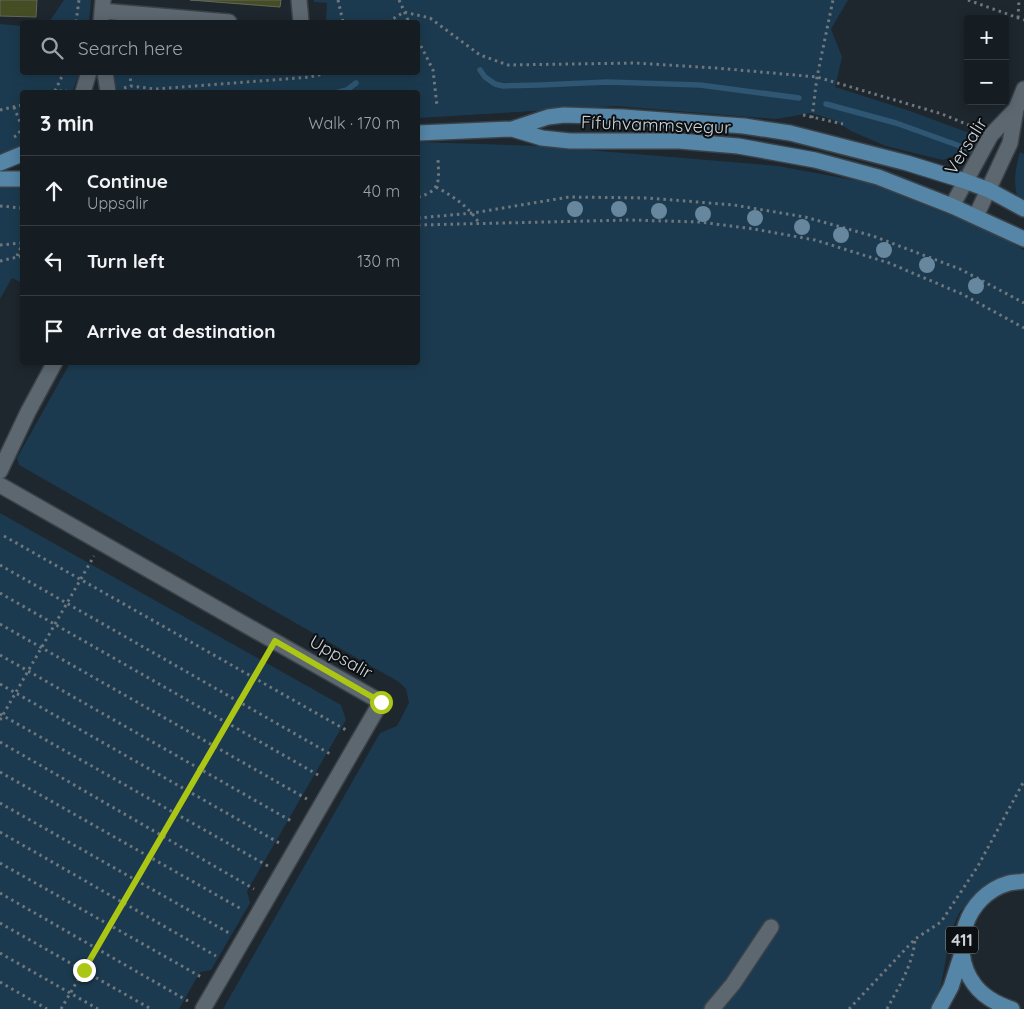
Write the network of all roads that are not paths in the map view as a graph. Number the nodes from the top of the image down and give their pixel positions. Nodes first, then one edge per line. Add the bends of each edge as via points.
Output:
1 (300, 0) edge
2 (102, 11) edge
3 (206, 20) edge
4 (301, 20) edge
5 (88, 75) edge
6 (106, 75) edge
7 (1024, 89) edge
8 (78, 90) edge
9 (111, 90) edge
10 (1016, 109) junction
11 (512, 129) junction
12 (420, 133) edge
13 (20, 155) edge
14 (0, 163) edge
15 (0, 179) edge
16 (20, 179) edge
17 (965, 181) junction
18 (989, 190) junction
19 (952, 206) junction
20 (1024, 209) edge
21 (976, 216) junction
22 (1024, 239) edge
23 (53, 365) edge
24 (0, 471) edge
25 (0, 486) edge
26 (1024, 881) edge
27 (771, 927) dead end
28 (962, 954) junction
29 (198, 1007) edge
30 (1001, 1008) edge
31 (712, 1009) edge
32 (939, 1009) edge

1 - 4 street
2 - 3 street
5 - 8 street
6 - 9 street
7 - 10 street, Versalir
10 - 17 street, Versalir via 991,135
10 - 18 street, Versalir via 1010,143
11 - 12 main road, Fífuhvammsvegur
11 - 17 main road, Fífuhvammsvegur via 564,115 744,126 873,154
11 - 19 main road, Fífuhvammsvegur via 542,138 570,141 738,146 815,160 878,177
13 - 14 main road
15 - 16 main road
17 - 18 main road, Fífuhvammsvegur
17 - 19 street, Versalir
18 - 20 main road, Fífuhvammsvegur
18 - 21 street, Versalir
19 - 21 main road, Fífuhvammsvegur
21 - 22 main road, Fífuhvammsvegur
23 - 24 street
25 - 29 street, Uppsalir via 381,702 230,964
26 - 28 main road, 411 via 1008,883 978,903 962,935
27 - 31 street
28 - 30 main road, 411 via 974,984
28 - 32 main road, 411 via 951,987

